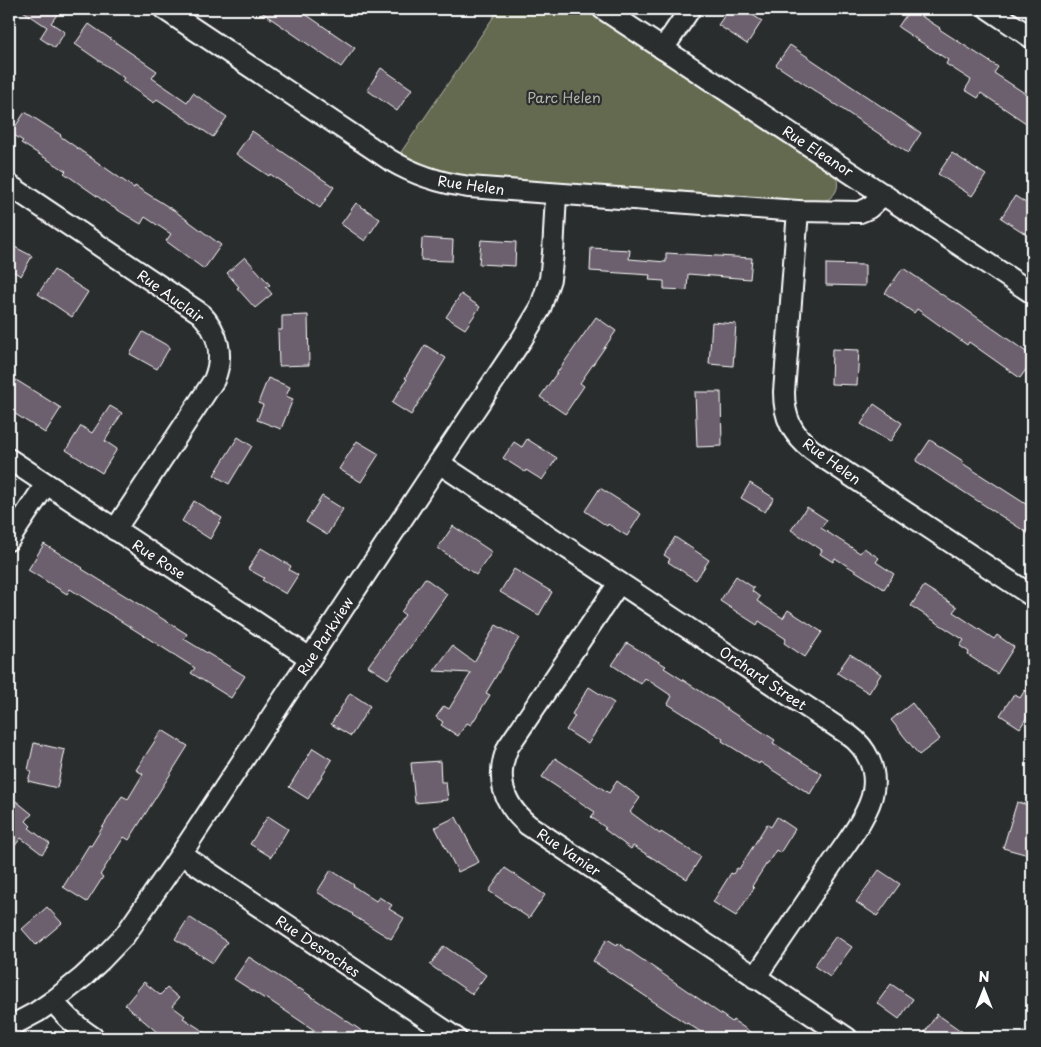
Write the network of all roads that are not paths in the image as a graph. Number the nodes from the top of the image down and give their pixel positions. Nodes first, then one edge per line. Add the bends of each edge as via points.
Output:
1 (164, 9) edge
2 (603, 9) edge
3 (690, 9) edge
4 (989, 9) edge
5 (1032, 38) edge
6 (663, 48) junction
7 (9, 185) edge
8 (556, 194) junction
9 (884, 194) junction
10 (798, 211) junction
11 (1032, 293) edge
12 (9, 459) edge
13 (438, 464) junction
14 (46, 484) junction
15 (115, 530) junction
16 (9, 540) edge
17 (619, 583) junction
18 (1032, 596) edge
19 (310, 658) junction
20 (181, 854) junction
21 (755, 978) junction
22 (53, 1001) junction
23 (9, 1027) edge
24 (94, 1038) edge
25 (456, 1038) edge
26 (847, 1038) edge

1 - 8 street, Rue Helen via 411,172 456,186
2 - 6 street, Rue Eleanor
3 - 6 street
4 - 5 street
6 - 9 street, Rue Eleanor
7 - 15 street, Rue Auclair via 200,314 210,324 216,338 219,359 214,380
8 - 10 street, Rue Helen
8 - 13 street, Rue Parkview via 552,269 540,309
9 - 10 street, Rue Helen via 860,212
9 - 11 street, Rue Eleanor
10 - 18 street, Rue Helen via 784,392 786,414 792,428 812,450
12 - 14 street, Rue Rose
13 - 17 street, Orchard Street
13 - 19 street, Rue Parkview
14 - 15 street, Rue Rose
14 - 16 street
15 - 19 street, Rue Rose
17 - 21 street, Rue Vanier via 508,747 502,770 505,794 512,808 528,825
17 - 21 street, Orchard Street via 855,739 871,764 874,785 869,806
19 - 20 street, Rue Parkview
20 - 22 street, Rue Parkview via 118,943 84,977
20 - 25 street, Rue Desroches
21 - 26 street, Rue Vanier
22 - 23 street, Rue Parkview
22 - 24 street via 67,1018

